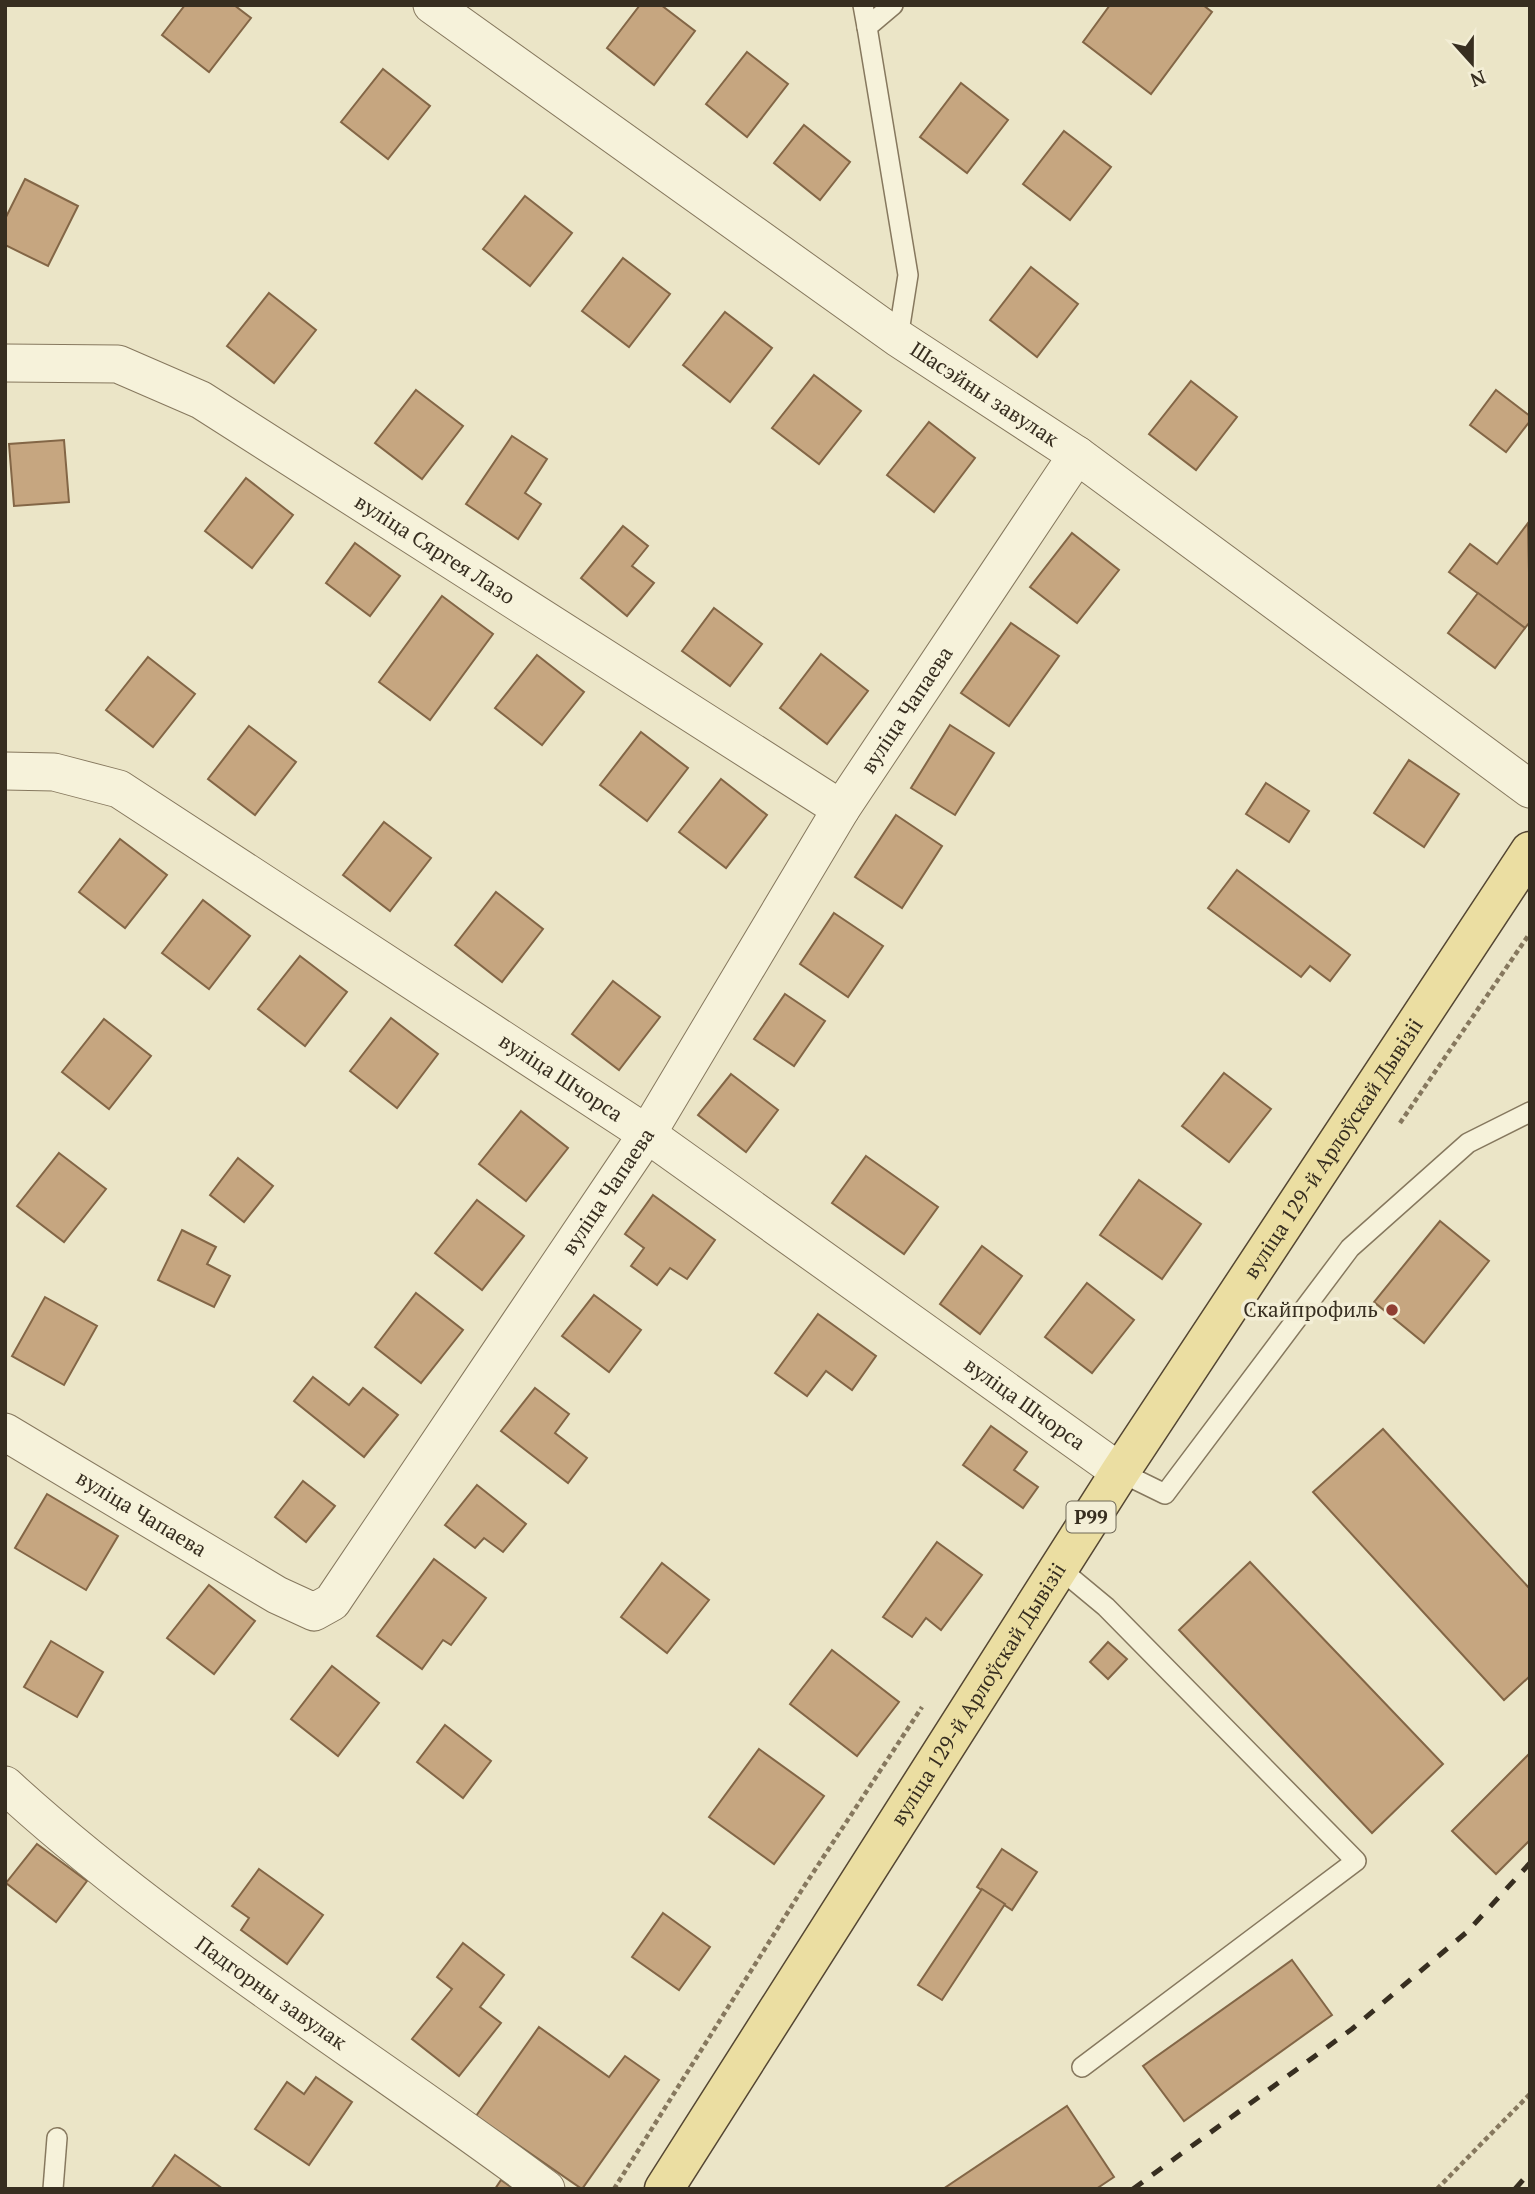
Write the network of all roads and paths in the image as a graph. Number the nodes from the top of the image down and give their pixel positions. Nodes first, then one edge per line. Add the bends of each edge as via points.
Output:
1 (432, 5) edge
2 (863, 5) edge
3 (893, 5) edge
4 (867, 27) junction
5 (898, 338) junction
6 (5, 363) edge
7 (1077, 455) junction
8 (5, 771) edge
9 (1530, 789) edge
10 (841, 809) junction
11 (1530, 851) edge
12 (1530, 1112) edge
13 (648, 1134) junction
14 (5, 1433) edge
15 (1120, 1472) junction
16 (1059, 1568) junction
17 (5, 1785) edge
18 (1082, 2067) dead end
19 (1530, 2094) edge
20 (57, 2138) dead end
21 (53, 2189) edge
22 (546, 2189) edge
23 (664, 2189) edge
24 (1437, 2189) edge

1 - 5 street, Шасэйны завулак
2 - 4 lane
3 - 4 lane
4 - 5 lane via 908,275
5 - 7 street, Шасэйны завулак
6 - 10 street, вуліца Сяргея Лазо via 118,364 201,400
7 - 9 street, Шасэйны завулак
7 - 10 street, вуліца Чапаева
8 - 13 street, вуліца Шчорса via 54,772 119,789
10 - 13 street, вуліца Чапаева
11 - 15 main road, вуліца 129-й Арлоўскай Дывізіі / Р99
12 - 15 lane via 1468,1143 1350,1248 1166,1494
13 - 14 street, вуліца Чапаева via 332,1602 314,1612 277,1595
13 - 15 street, вуліца Шчорса
15 - 16 main road, вуліца 129-й Арлоўскай Дывізіі / Р99
16 - 18 lane via 1106,1606 1356,1861
16 - 23 main road, вуліца 129-й Арлоўскай Дывізіі / Р99
17 - 22 street, Падгорны завулак via 214,1953
19 - 24 path
20 - 21 lane

